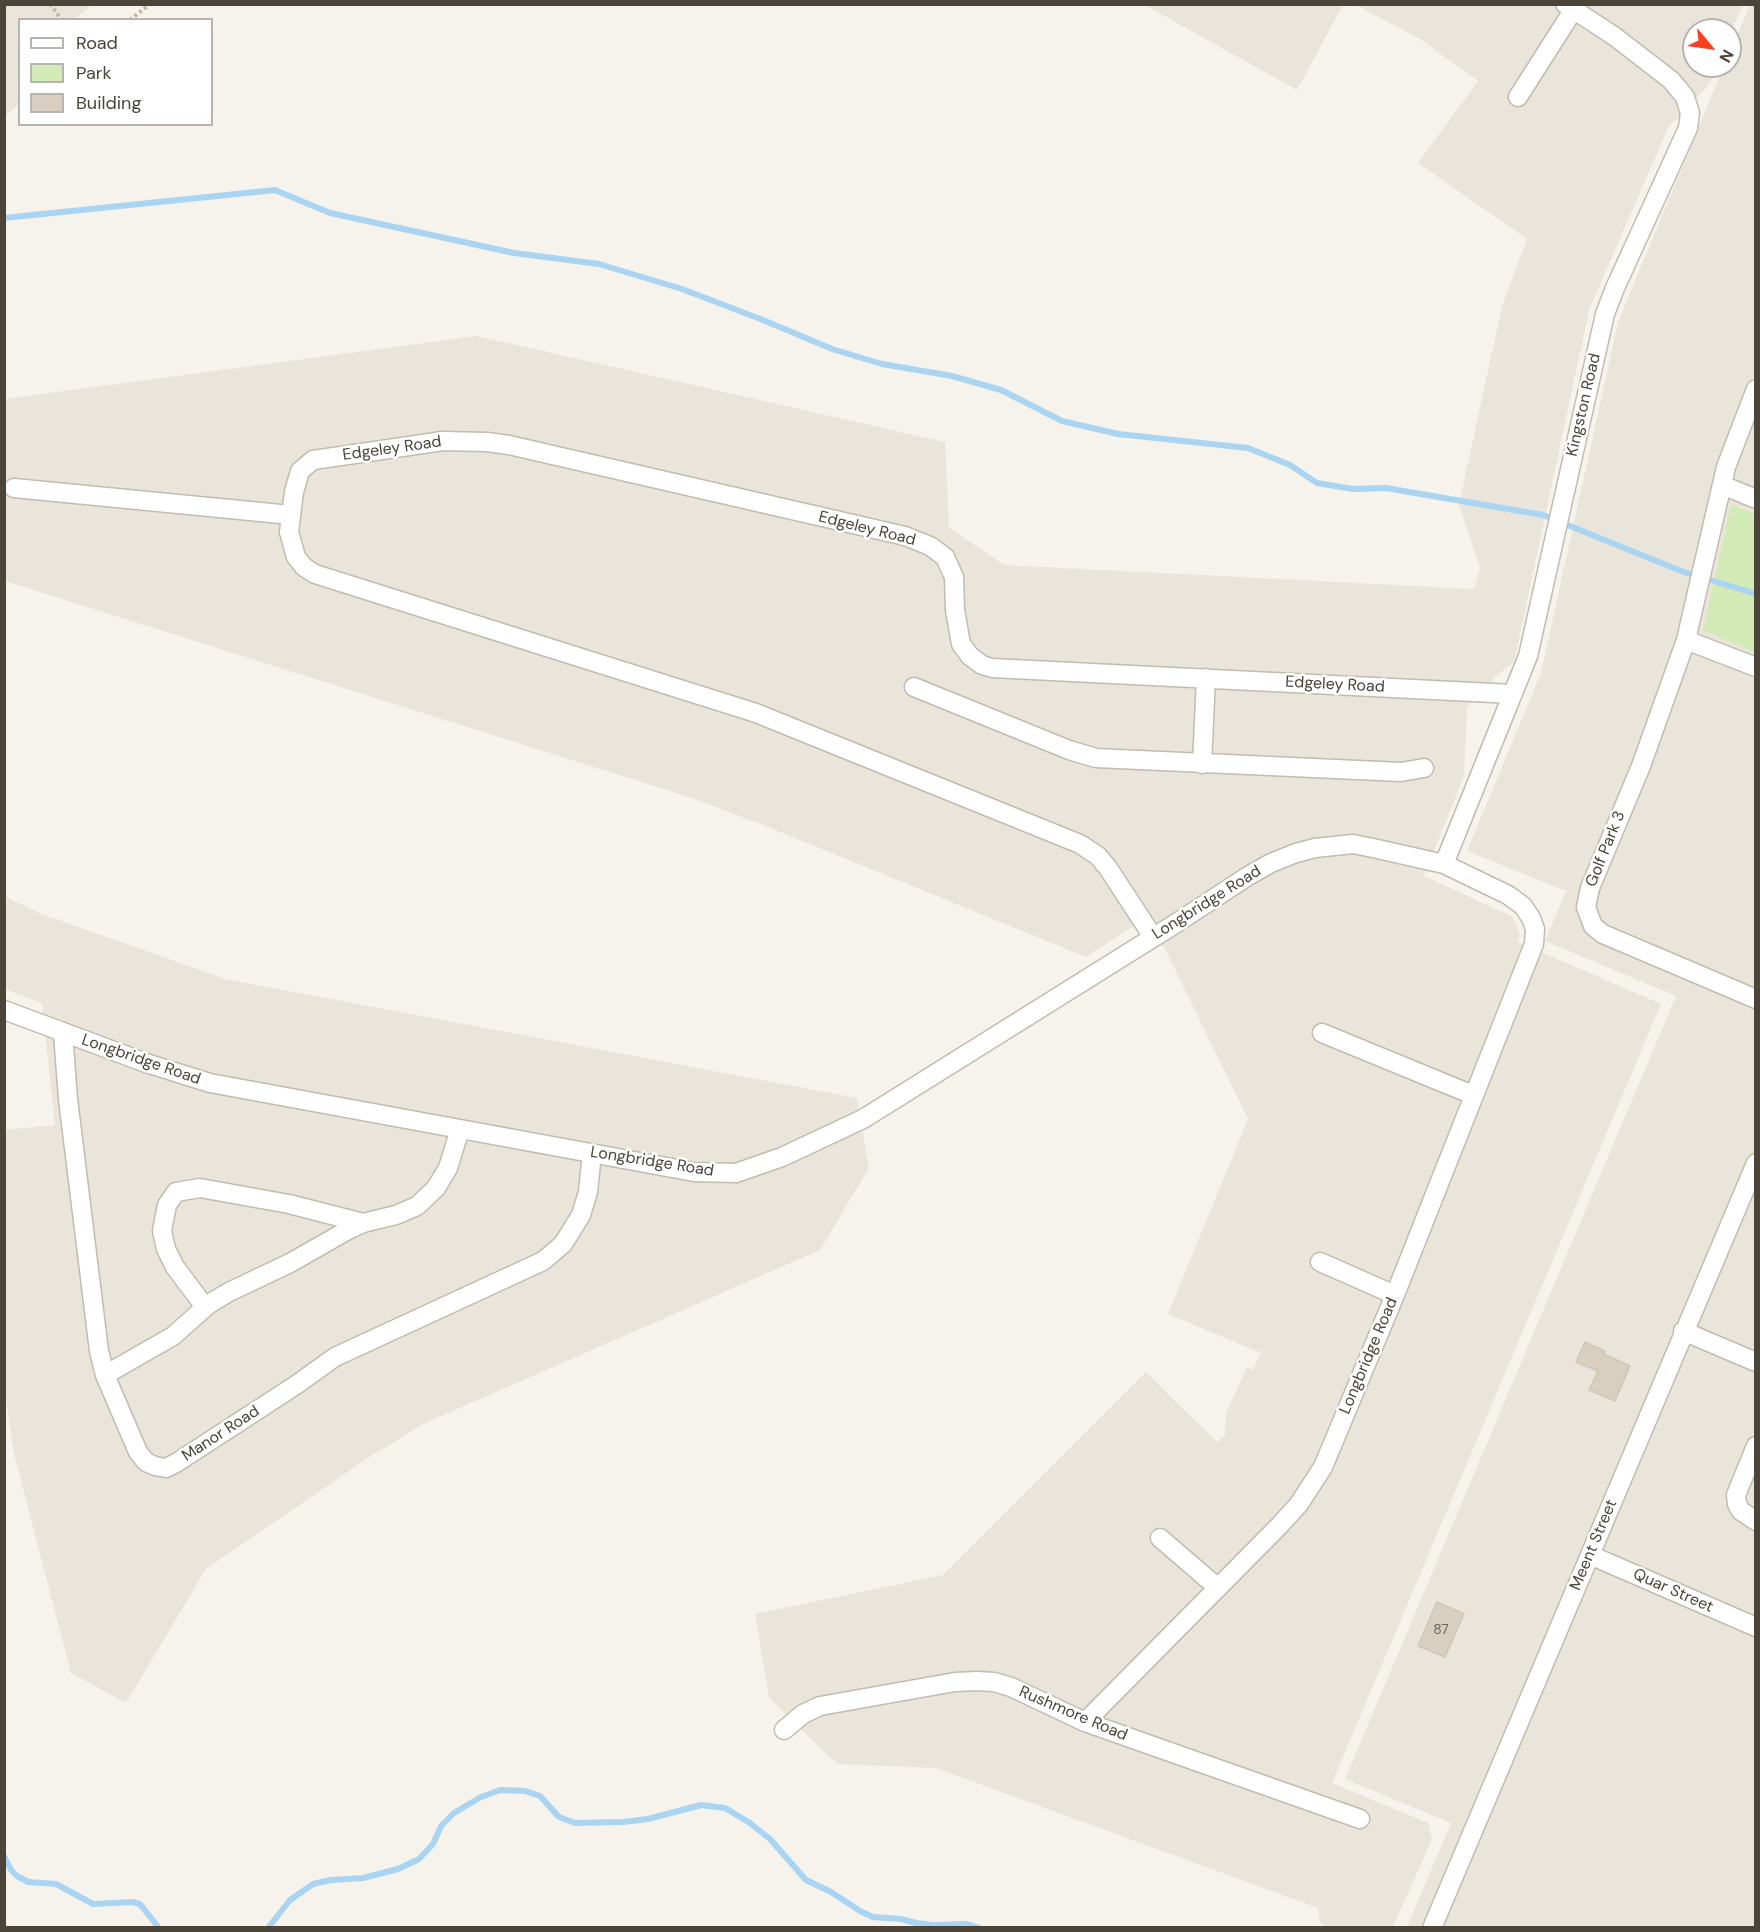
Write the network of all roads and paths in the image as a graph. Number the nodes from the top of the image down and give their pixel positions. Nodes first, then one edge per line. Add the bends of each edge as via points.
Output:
1 (50, 4) edge
2 (150, 4) edge
3 (1570, 7) edge
4 (60, 18) edge
5 (132, 18) edge
6 (1518, 97) dead end
7 (1755, 389) edge
8 (1722, 485) junction
9 (14, 488) dead end
10 (1755, 499) edge
11 (291, 514) junction
12 (1686, 640) junction
13 (1755, 667) edge
14 (1206, 678) junction
15 (914, 687) dead end
16 (1513, 694) junction
17 (1202, 764) junction
18 (1424, 768) dead end
19 (1444, 864) junction
20 (1153, 937) junction
21 (1755, 999) edge
22 (4, 1010) edge
23 (63, 1033) junction
24 (1322, 1033) dead end
25 (1473, 1095) junction
26 (460, 1129) junction
27 (592, 1153) junction
28 (1755, 1163) edge
29 (363, 1223) junction
30 (1320, 1262) dead end
31 (1395, 1295) junction
32 (205, 1307) junction
33 (1683, 1331) junction
34 (1755, 1362) edge
35 (105, 1375) junction
36 (1755, 1446) edge
37 (1755, 1521) edge
38 (1160, 1538) dead end
39 (1590, 1555) junction
40 (1218, 1588) junction
41 (1755, 1627) edge
42 (1085, 1722) junction
43 (784, 1730) dead end
44 (1360, 1819) dead end
45 (1432, 1928) edge

1 - 4 path
2 - 5 path
3 - 6 street
3 - 16 street, Kingston Road via 1671,80 1685,97 1690,113 1688,128 1605,314 1528,656
7 - 8 street, Golf Park 3
8 - 10 street
8 - 12 street, Golf Park 3
9 - 11 street
11 - 14 street, Edgeley Road via 300,471 313,460 443,441 508,445 905,536 930,546 945,557 954,577 961,644 982,665
11 - 20 street, Edgeley Road via 289,532 296,557 315,574 756,713 1080,844 1108,868
12 - 13 street
12 - 21 street, Golf Park 3 via 1586,907 1593,926 1603,934
14 - 16 street, Edgeley Road
14 - 17 street
15 - 17 street via 1096,758
16 - 19 street, Kingston Road
17 - 18 street via 1401,772
19 - 20 street, Longbridge Road via 1353,844 1315,848 1271,863
19 - 25 street, Longbridge Road via 1508,895 1523,906 1535,929 1527,965
20 - 27 street, Longbridge Road via 863,1119 759,1166 736,1173 694,1172
22 - 23 street, Longbridge Road
23 - 26 street, Longbridge Road via 210,1083
23 - 35 street, Manor Road via 88,1273
24 - 25 street
25 - 31 street, Longbridge Road
26 - 27 street, Longbridge Road
26 - 29 street via 448,1168 436,1188 417,1206
27 - 35 street, Manor Road via 581,1215 563,1244 543,1262 335,1357 176,1463 166,1467 146,1462
28 - 33 street, Meent Street
29 - 32 street
29 - 32 street via 289,1204 200,1188 176,1192 167,1204 162,1231 166,1249
30 - 31 street
31 - 40 street, Longbridge Road via 1323,1467 1280,1525
32 - 35 street via 173,1336
33 - 34 street
33 - 39 street, Meent Street
36 - 37 street via 1736,1495 1742,1511
38 - 40 street
39 - 41 street, Quar Street
39 - 45 street, Meent Street
40 - 42 street, Longbridge Road
42 - 43 street, Rushmore Road via 1011,1687 977,1681 925,1686 820,1706
42 - 44 street, Rushmore Road

